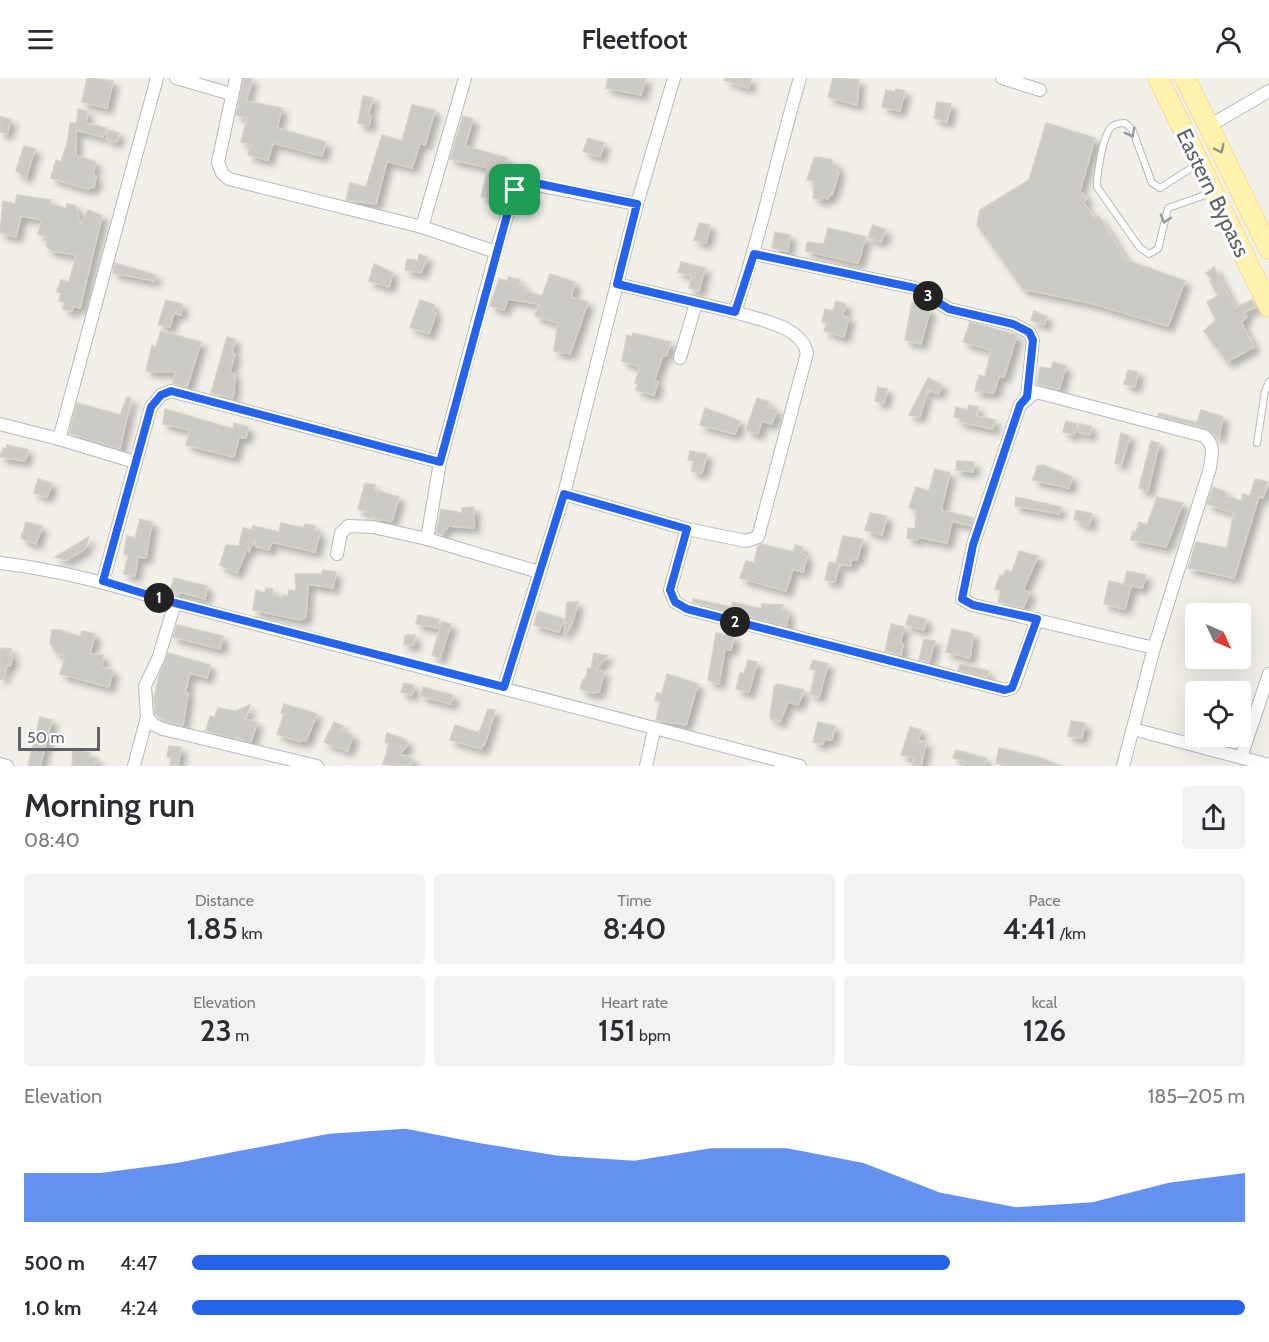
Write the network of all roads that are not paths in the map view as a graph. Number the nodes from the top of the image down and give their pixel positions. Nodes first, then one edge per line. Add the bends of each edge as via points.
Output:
1 (157, 78) edge
2 (176, 78) edge
3 (236, 78) edge
4 (465, 78) edge
5 (674, 78) edge
6 (800, 78) edge
7 (1002, 78) edge
8 (1158, 78) edge
9 (1185, 78) edge
10 (1041, 90) dead end
11 (1269, 91) edge
12 (231, 94) junction
13 (1209, 126) junction
14 (1198, 164) junction
15 (1212, 192) junction
16 (637, 204) junction
17 (422, 227) junction
18 (1269, 249) edge
19 (496, 252) junction
20 (754, 254) junction
21 (617, 284) junction
22 (696, 303) junction
23 (1269, 307) edge
24 (735, 312) junction
25 (680, 358) dead end
26 (1269, 382) edge
27 (1027, 397) junction
28 (0, 424) edge
29 (59, 439) junction
30 (1257, 443) dead end
31 (135, 462) junction
32 (440, 462) junction
33 (564, 494) junction
34 (687, 529) junction
35 (427, 539) junction
36 (337, 554) dead end
37 (0, 563) edge
38 (539, 572) junction
39 (103, 581) junction
40 (175, 603) junction
41 (1037, 619) junction
42 (1154, 648) junction
43 (1269, 675) edge
44 (504, 687) junction
45 (147, 717) junction
46 (1133, 729) junction
47 (654, 730) junction
48 (1241, 758) junction
49 (0, 764) edge
50 (1269, 765) edge
51 (7, 766) edge
52 (134, 766) edge
53 (316, 766) edge
54 (646, 766) edge
55 (800, 766) edge
56 (1123, 766) edge

1 - 29 street
2 - 12 street
3 - 12 street
4 - 17 street
5 - 16 street
6 - 20 street
7 - 10 street
8 - 14 main road, Eastern Bypass
9 - 13 main road, Eastern Bypass
11 - 13 street
12 - 17 street via 218,162 229,179
13 -> 18 main road, Eastern Bypass
14 - 15 main road, Eastern Bypass
15 -> 14 lane via 1168,208 1158,249 1149,254 1140,248 1097,187 1109,129 1117,123 1132,129 1152,183 1160,188
15 - 23 main road, Eastern Bypass
16 - 19 street via 528,183 515,190
16 - 21 street
17 - 19 street
19 - 32 street
20 - 24 street
20 - 27 street via 915,288 949,309 1013,324 1029,332 1033,340
21 - 22 street
21 - 33 street
22 - 24 street
22 - 25 street
24 - 34 street via 793,333 806,346 807,353 758,537 746,541
26 - 30 lane
27 - 41 street via 1020,405 973,545 962,599
27 - 42 street via 1039,392 1204,436 1211,442 1210,468
28 - 29 street
29 - 31 street
31 - 32 street via 151,407 161,395 171,391
31 - 39 street
32 - 35 street
33 - 34 street
33 - 38 street
34 - 41 street via 670,590 675,602 687,609 939,675 1005,690 1012,688
35 - 36 street via 373,527 348,526 341,533
35 - 38 street
37 - 39 street
38 - 44 street
39 - 40 street
40 - 44 street
40 - 45 street via 158,659 145,686
41 - 42 street
42 - 46 street
43 - 48 street
44 - 47 street
45 - 52 street
45 - 53 street via 163,729
46 - 48 street
46 - 56 street
47 - 54 street
47 - 55 street
48 - 50 street
49 - 51 street

